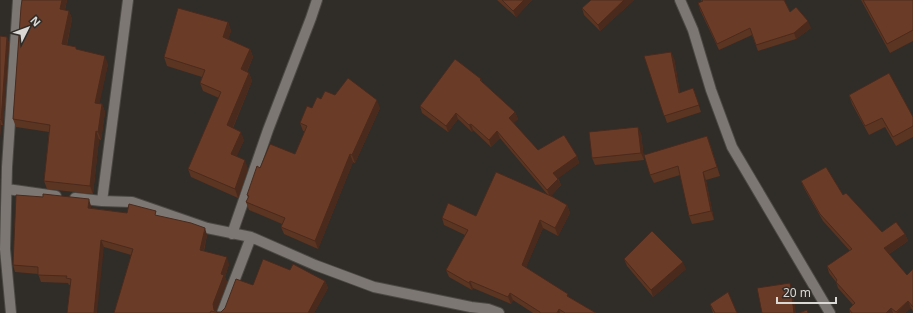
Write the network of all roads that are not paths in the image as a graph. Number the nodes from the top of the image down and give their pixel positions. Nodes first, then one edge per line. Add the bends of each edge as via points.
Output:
1 (18, 0) edge
2 (128, 0) edge
3 (317, 0) edge
4 (680, 0) edge
5 (3, 166) edge
6 (7, 189) junction
7 (102, 202) junction
8 (232, 234) junction
9 (252, 237) junction
10 (11, 313) edge
11 (222, 313) edge
12 (499, 313) edge
13 (830, 313) edge

1 - 5 street
2 - 7 street
3 - 8 street
4 - 13 street via 693,30 732,147
5 - 6 street
6 - 7 street
6 - 10 street via 5,249
7 - 8 street via 132,202
8 - 9 street
9 - 11 street
9 - 12 street via 374,288

